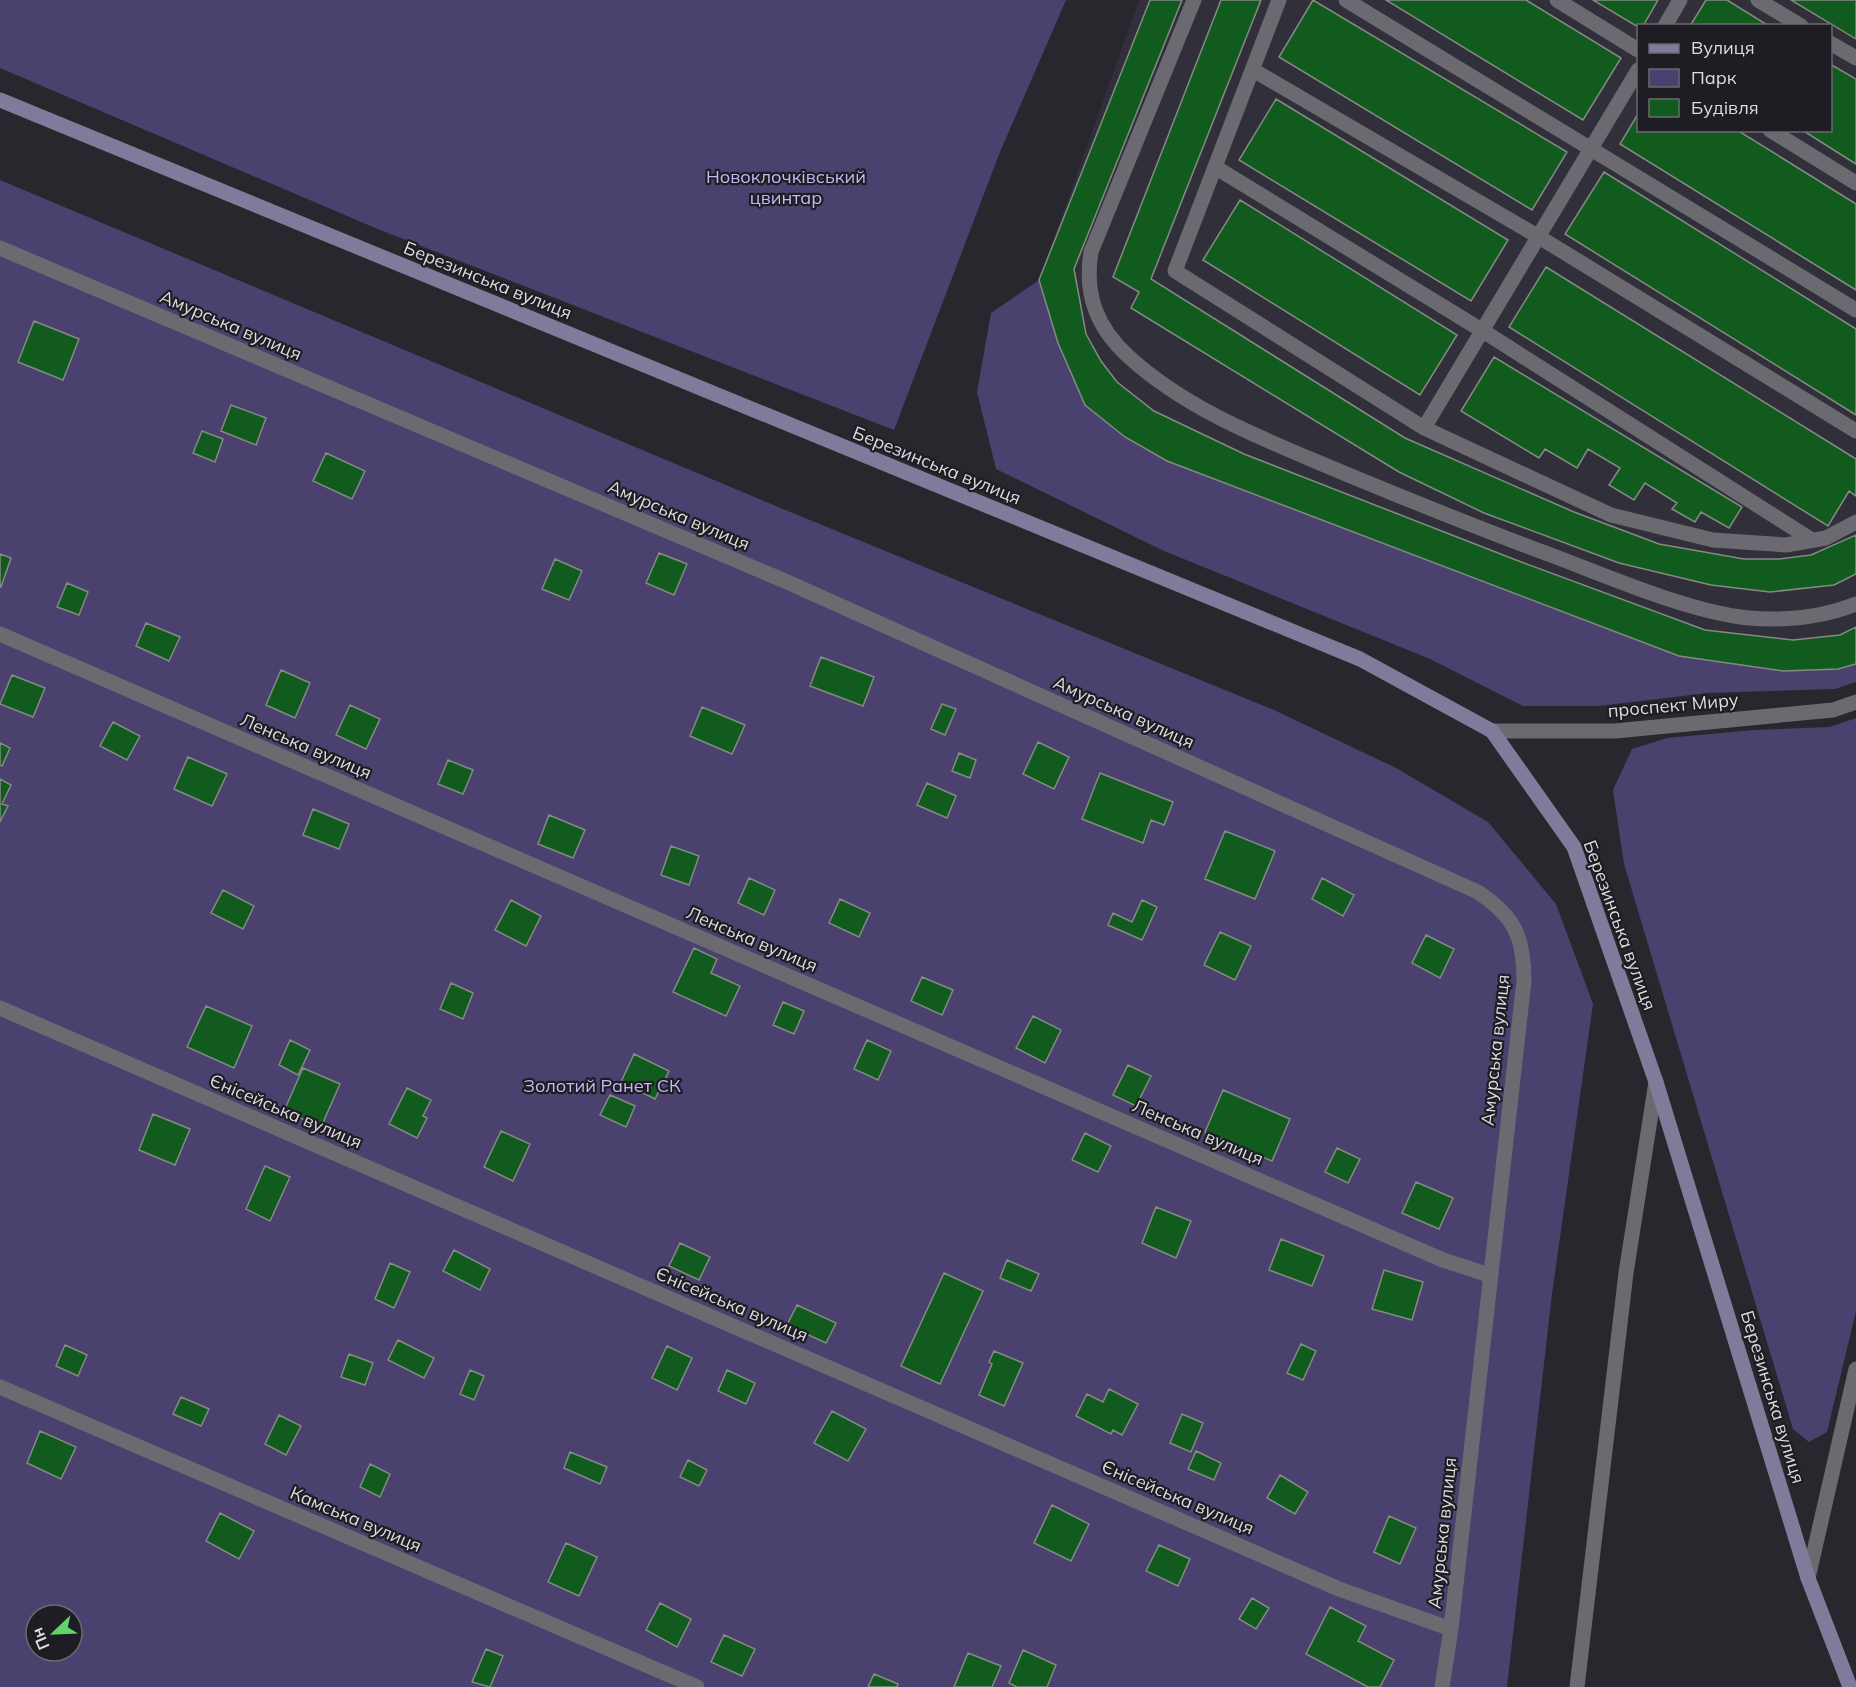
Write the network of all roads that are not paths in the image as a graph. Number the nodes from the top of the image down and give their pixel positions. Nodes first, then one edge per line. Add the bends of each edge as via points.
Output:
1 (1194, 0) edge
2 (1279, 0) edge
3 (1346, 0) edge
4 (1557, 0) edge
5 (1680, 0) edge
6 (1758, 0) edge
7 (1666, 24) edge
8 (1798, 24) edge
9 (1832, 44) edge
10 (1637, 49) edge
11 (1856, 58) edge
12 (1253, 70) junction
13 (1637, 72) edge
14 (0, 100) edge
15 (1773, 132) edge
16 (1592, 148) junction
17 (1215, 167) junction
18 (1856, 183) edge
19 (1539, 237) junction
20 (0, 248) edge
21 (1856, 310) edge
22 (1482, 330) junction
23 (1424, 428) junction
24 (1856, 431) edge
25 (1856, 522) edge
26 (1812, 540) junction
27 (1856, 604) edge
28 (0, 634) edge
29 (1856, 702) edge
30 (1492, 731) junction
31 (0, 1008) edge
32 (1656, 1082) junction
33 (1489, 1275) junction
34 (1856, 1369) edge
35 (0, 1387) edge
36 (1808, 1578) junction
37 (1451, 1629) junction
38 (697, 1687) edge
39 (1442, 1687) edge
40 (1577, 1687) edge
41 (1850, 1687) edge

1 - 27 street via 1091,252 1087,275 1091,302 1107,332 1129,357 1195,405 1267,441 1439,513 1702,609 1748,618 1792,619 1828,615
2 - 12 street
3 - 16 street
4 - 10 street
5 - 7 street
6 - 8 street
9 - 11 street
12 - 17 street
12 - 19 street
13 - 16 street
14 - 30 street, Березинська вулиця via 1360,660
15 - 18 street
16 - 19 street
16 - 21 street
17 - 22 street
17 - 23 street via 1175,271
19 - 22 street
19 - 24 street
20 - 33 street, Амурська вулиця via 785,581 1478,892 1500,907 1516,929 1524,955 1524,981
22 - 23 street
22 - 26 street
23 - 26 street via 1611,515 1713,540 1786,545
25 - 26 street via 1826,538
28 - 33 street, Ленська вулиця via 1432,1255
29 - 30 street, проспект Миру via 1833,710 1616,731
30 - 32 street, Березинська вулиця via 1574,847
31 - 37 street, Єнісейська вулиця via 1339,1589
32 - 36 street, Березинська вулиця
32 - 40 street, Березинська вулиця via 1626,1273
33 - 37 street, Амурська вулиця
34 - 36 street
35 - 38 street, Камська вулиця
36 - 41 street, Березинська вулиця
37 - 39 street, Амурська вулиця

